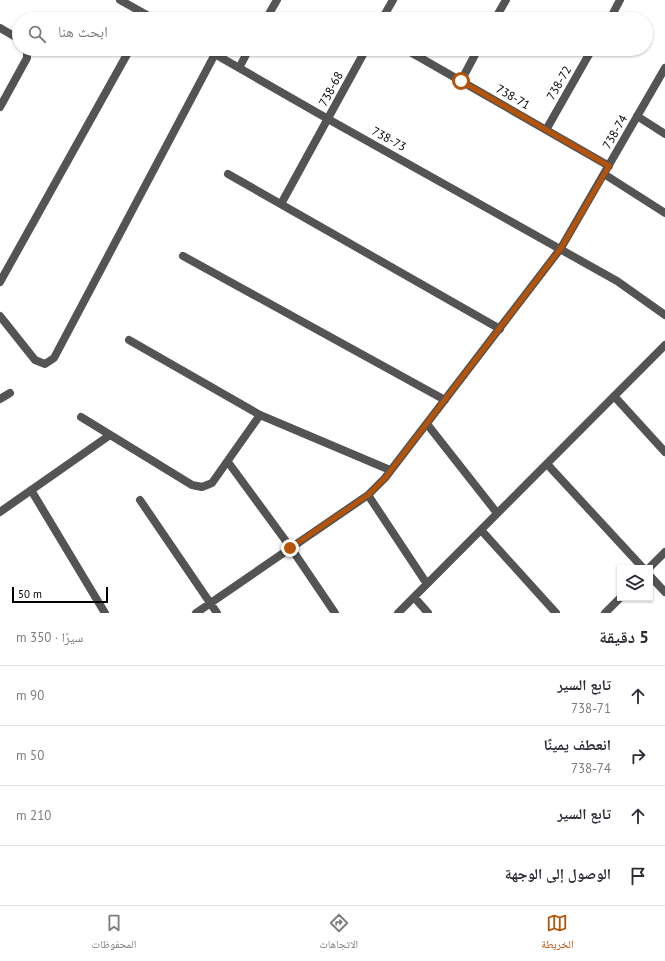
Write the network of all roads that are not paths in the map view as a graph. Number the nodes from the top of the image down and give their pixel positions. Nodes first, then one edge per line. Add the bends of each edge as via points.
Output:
1 (120, 0) edge
2 (277, 0) edge
3 (393, 0) edge
4 (506, 0) edge
5 (620, 0) edge
6 (139, 12) edge
7 (270, 12) edge
8 (386, 12) edge
9 (499, 12) edge
10 (614, 12) edge
11 (0, 28) edge
12 (12, 35) edge
13 (27, 56) edge
14 (126, 56) edge
15 (214, 56) edge
16 (218, 56) edge
17 (246, 56) edge
18 (362, 56) edge
19 (417, 56) edge
20 (474, 56) edge
21 (588, 56) edge
22 (239, 68) junction
23 (665, 68) edge
24 (461, 81) junction
25 (0, 107) edge
26 (637, 116) junction
27 (328, 119) junction
28 (546, 130) junction
29 (665, 134) edge
30 (609, 166) junction
31 (228, 174) dead end
32 (604, 174) junction
33 (281, 204) junction
34 (665, 213) edge
35 (561, 248) junction
36 (183, 256) dead end
37 (0, 282) edge
38 (665, 315) edge
39 (0, 316) edge
40 (500, 329) junction
41 (130, 340) dead end
42 (665, 345) edge
43 (10, 393) dead end
44 (614, 396) junction
45 (0, 399) edge
46 (445, 400) junction
47 (260, 415) junction
48 (81, 417) dead end
49 (427, 424) junction
50 (110, 435) junction
51 (665, 452) edge
52 (228, 462) junction
53 (547, 464) junction
54 (390, 470) junction
55 (32, 490) junction
56 (368, 495) junction
57 (140, 500) dead end
58 (0, 512) edge
59 (497, 513) junction
60 (481, 530) junction
61 (290, 548) junction
62 (665, 552) edge
63 (640, 565) edge
64 (652, 565) edge
65 (653, 579) edge
66 (427, 584) junction
67 (665, 592) edge
68 (414, 597) junction
69 (617, 601) edge
70 (210, 603) junction
71 (105, 613) edge
72 (196, 613) edge
73 (217, 613) edge
74 (335, 613) edge
75 (398, 613) edge
76 (428, 613) edge
77 (556, 613) edge
78 (605, 613) edge

1 - 6 street
2 - 7 street
3 - 8 street
4 - 9 street
5 - 10 street
11 - 12 street
13 - 25 street
14 - 37 street
15 - 39 street via 54,358 45,364 35,360
16 - 22 street, 738-73
17 - 22 street
18 - 27 street, 738-68
19 - 24 street, 738-71
20 - 24 street
21 - 28 street, 738-72
22 - 27 street, 738-73
23 - 26 street, 738-74
24 - 28 street, 738-71
26 - 29 street
26 - 30 street, 738-74
27 - 33 street, 738-68
27 - 35 street, 738-73
28 - 30 street, 738-71
30 - 32 street, 738-74
31 - 33 street
32 - 34 street
32 - 35 street, 738-74
33 - 40 street
35 - 38 street, 738-73 via 617,280
35 - 40 street, 738-74
36 - 46 street
40 - 46 street, 738-74
41 - 47 street
42 - 44 street
43 - 45 street
44 - 51 street
44 - 53 street
46 - 49 street, 738-74
47 - 52 street
47 - 54 street
48 - 50 street
49 - 54 street, 738-74
49 - 59 street
50 - 52 street via 192,485 202,487 212,483
50 - 55 street
52 - 61 street
53 - 59 street
53 - 63 street
54 - 56 street, 738-74
55 - 58 street
55 - 71 street
56 - 61 street, 738-74
56 - 66 street
57 - 70 street
59 - 60 street
60 - 66 street
60 - 77 street
61 - 70 street, 738-74
61 - 74 street
62 - 64 street
65 - 67 street
66 - 68 street
68 - 75 street
68 - 76 street
69 - 78 street
70 - 72 street, 738-74
70 - 73 street

